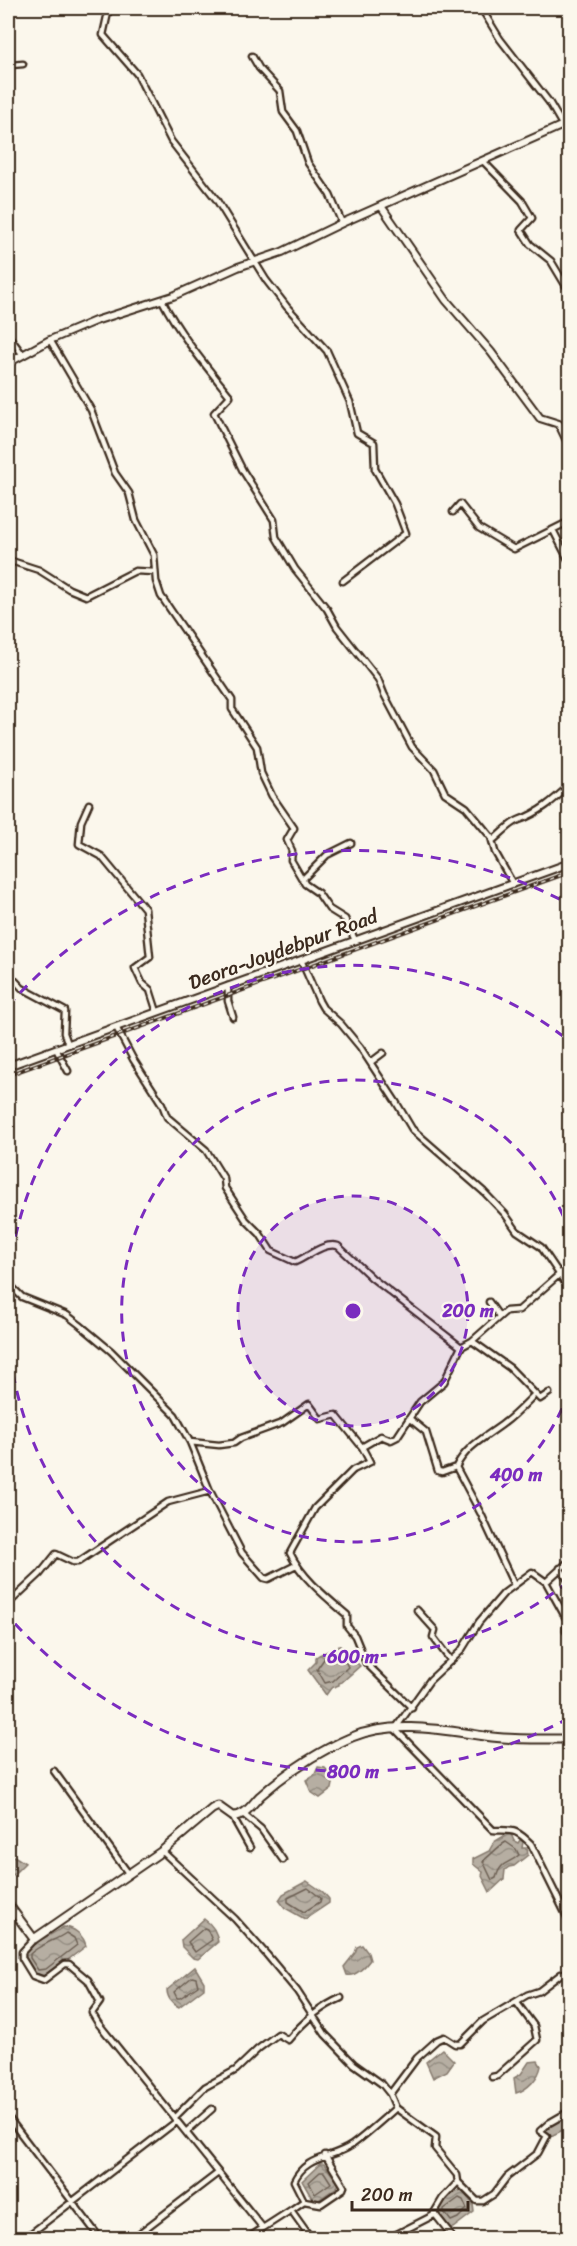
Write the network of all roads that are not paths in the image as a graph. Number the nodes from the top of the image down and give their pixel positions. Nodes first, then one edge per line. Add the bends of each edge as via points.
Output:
1 (109, 8) edge
2 (481, 8) edge
3 (252, 56) dead end
4 (23, 64) dead end
5 (8, 67) edge
6 (570, 122) edge
7 (563, 126) junction
8 (483, 161) junction
9 (381, 206) junction
10 (342, 223) junction
11 (255, 261) junction
12 (566, 286) dead end
13 (162, 300) junction
14 (8, 335) edge
15 (50, 340) junction
16 (23, 355) junction
17 (8, 363) edge
18 (570, 447) edge
19 (453, 512) dead end
20 (570, 521) edge
21 (553, 530) junction
22 (8, 560) edge
23 (570, 563) edge
24 (155, 572) junction
25 (343, 581) dead end
26 (570, 785) edge
27 (89, 804) dead end
28 (492, 841) junction
29 (351, 843) dead end
30 (570, 864) edge
31 (303, 879) junction
32 (513, 884) junction
33 (356, 940) junction
34 (301, 960) junction
35 (8, 973) edge
36 (228, 986) junction
37 (157, 1012) junction
38 (233, 1017) dead end
39 (116, 1027) junction
40 (68, 1044) junction
41 (56, 1049) junction
42 (383, 1053) dead end
43 (371, 1062) junction
44 (8, 1066) edge
45 (68, 1071) dead end
46 (570, 1265) edge
47 (559, 1273) junction
48 (8, 1283) edge
49 (570, 1290) edge
50 (489, 1302) dead end
51 (499, 1316) junction
52 (472, 1341) junction
53 (461, 1347) junction
54 (549, 1393) dead end
55 (535, 1395) junction
56 (410, 1419) junction
57 (190, 1442) junction
58 (362, 1447) junction
59 (456, 1467) junction
60 (210, 1491) junction
61 (570, 1560) edge
62 (296, 1565) junction
63 (560, 1568) junction
64 (546, 1582) junction
65 (570, 1582) edge
66 (514, 1585) junction
67 (8, 1604) edge
68 (417, 1611) dead end
69 (570, 1636) edge
70 (451, 1661) junction
71 (412, 1708) junction
72 (396, 1729) junction
73 (570, 1739) edge
74 (54, 1771) dead end
75 (243, 1814) junction
76 (232, 1816) junction
77 (250, 1848) dead end
78 (162, 1851) junction
79 (283, 1860) dead end
80 (128, 1873) junction
81 (8, 1904) edge
82 (570, 1923) edge
83 (34, 1939) junction
84 (570, 1971) edge
85 (341, 1998) dead end
86 (517, 2003) junction
87 (313, 2016) junction
88 (492, 2077) dead end
89 (390, 2094) junction
90 (396, 2108) junction
91 (212, 2109) dead end
92 (570, 2111) edge
93 (8, 2117) edge
94 (175, 2119) junction
95 (186, 2132) junction
96 (325, 2155) junction
97 (218, 2173) junction
98 (458, 2182) junction
99 (73, 2201) junction
100 (304, 2201) junction
101 (291, 2210) junction
102 (434, 2215) junction
103 (262, 2228) junction
104 (570, 2229) edge
105 (25, 2238) edge
106 (100, 2238) edge
107 (133, 2238) edge
108 (248, 2238) edge
109 (311, 2238) edge
110 (389, 2238) edge
111 (451, 2238) edge
112 (561, 2238) edge

1 - 11 street via 103,36 136,74 171,141 216,199
2 - 7 street
3 - 10 street via 280,91 283,112 297,131 308,163 330,195
4 - 5 street
6 - 7 street
7 - 8 street
8 - 9 street
8 - 12 street via 522,201 532,218 521,230 530,244 551,261
9 - 10 street
9 - 18 street via 446,300 540,418 559,424
10 - 11 street
11 - 13 street
11 - 25 street via 286,307 327,351 350,402 357,433 374,443 375,469 396,504 406,531
13 - 15 street
13 - 28 street via 172,321 230,396 214,413 243,471 274,520 276,537 295,569 378,679 412,747 434,770 445,793 466,807
14 - 16 street
15 - 16 street
15 - 24 street via 91,410 115,473 129,494 136,520 154,555
16 - 17 street
19 - 21 street via 460,504 479,528 514,549
20 - 21 street
21 - 23 street
22 - 24 street via 39,570 87,596 135,571
24 - 31 street via 161,596 232,700 232,708 257,747 262,774 294,828 287,842 291,860
26 - 28 street via 552,802
27 - 37 street via 81,822 79,844 101,856 145,910 150,957 135,968 150,990
28 - 32 street
29 - 31 street via 327,855
30 - 32 street, Deora-Joydebpur Road
31 - 33 street via 329,909 345,919
32 - 33 street, Deora-Joydebpur Road
33 - 34 street, Deora-Joydebpur Road
34 - 36 street, Deora-Joydebpur Road
34 - 43 street via 323,1008 341,1023
35 - 40 street via 21,988 65,1011 63,1033
36 - 37 street, Deora-Joydebpur Road
36 - 38 street
37 - 39 street, Deora-Joydebpur Road
39 - 40 street, Deora-Joydebpur Road
39 - 53 street via 167,1117 206,1150 224,1179 225,1188 271,1251 295,1262 325,1247 338,1246 372,1278
40 - 41 street, Deora-Joydebpur Road
41 - 44 street, Deora-Joydebpur Road
41 - 45 street
42 - 43 street
43 - 47 street via 412,1129 484,1192 516,1230 541,1247
46 - 47 street
47 - 49 street
47 - 51 street via 519,1310
48 - 57 street via 22,1297 67,1315 111,1351 172,1412
50 - 51 street
51 - 52 street
52 - 53 street
52 - 55 street via 510,1368
53 - 56 street via 444,1382 420,1402
54 - 55 street via 542,1399
55 - 59 street via 473,1445
56 - 58 street via 394,1439 382,1436
56 - 59 street via 426,1432 438,1471
57 - 58 street via 232,1443 282,1423 309,1404 320,1419 336,1415
57 - 60 street
58 - 62 street via 369,1464 353,1470 315,1508 290,1550
59 - 66 street
60 - 62 street via 242,1553 264,1578 268,1580
60 - 67 street via 168,1502 78,1562 56,1554 40,1575
61 - 63 street
62 - 71 street via 347,1615 347,1626 366,1663
63 - 64 street
63 - 65 street
64 - 66 street via 532,1572
64 - 69 street via 567,1620
66 - 70 street via 479,1622
68 - 70 street via 435,1630 433,1637
70 - 71 street via 430,1680
71 - 72 street
72 - 73 main road
72 - 75 main road via 356,1735 311,1758 269,1788
72 - 82 street via 493,1830 511,1830 531,1844
74 - 80 street
75 - 76 main road
75 - 79 street via 261,1829
76 - 77 street
76 - 78 main road via 218,1806
78 - 80 main road
78 - 87 street via 235,1919 297,1991
80 - 83 main road
81 - 83 main road
83 - 94 street via 22,1952 33,1976 44,1980 69,1964 88,1980 100,2002 92,2013 94,2017
84 - 86 street
85 - 87 street
86 - 88 street via 534,2026 537,2040
86 - 89 street via 483,2021 460,2044 444,2037 437,2040 407,2068
87 - 89 street via 354,2064
87 - 94 street via 288,2040 278,2034 236,2070 206,2087
89 - 90 street
90 - 96 street via 350,2146
90 - 98 street via 436,2137 435,2148 457,2175
91 - 95 street
92 - 98 street via 540,2130 547,2136 543,2148 507,2177 489,2198 477,2201
93 - 99 street
94 - 95 street
94 - 99 street
95 - 97 street
96 - 100 street via 304,2166 294,2181
96 - 100 street via 343,2189 321,2204
97 - 103 street
97 - 107 street
98 - 102 street
99 - 105 street
99 - 106 street
100 - 101 street
101 - 103 street
101 - 109 street
102 - 110 street
102 - 111 street
103 - 108 street
104 - 112 street

